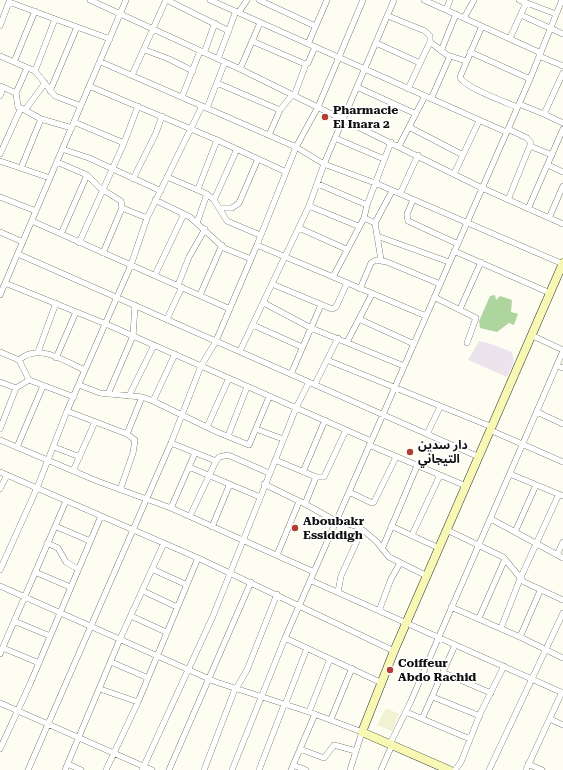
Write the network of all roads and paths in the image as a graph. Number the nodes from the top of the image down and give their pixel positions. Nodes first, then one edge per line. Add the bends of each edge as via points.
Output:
1 (90, 0) edge
2 (126, 0) edge
3 (166, 0) edge
4 (247, 0) edge
5 (327, 0) edge
6 (362, 0) edge
7 (394, 0) edge
8 (424, 0) edge
9 (450, 0) edge
10 (474, 0) edge
11 (519, 0) edge
12 (562, 0) edge
13 (8, 1) edge
14 (212, 1) edge
15 (262, 1) edge
16 (526, 3) junction
17 (446, 10) junction
18 (35, 11) junction
19 (237, 12) junction
20 (120, 13) junction
21 (456, 14) junction
22 (556, 14) junction
23 (521, 15) junction
24 (388, 16) junction
25 (464, 18) junction
26 (55, 19) junction
27 (215, 23) junction
28 (260, 23) junction
29 (0, 26) edge
30 (316, 26) junction
31 (482, 26) junction
32 (77, 27) junction
33 (550, 28) junction
34 (154, 30) junction
35 (229, 31) junction
36 (563, 34) edge
37 (510, 38) junction
38 (110, 39) junction
39 (252, 41) junction
40 (430, 42) junction
41 (376, 43) junction
42 (308, 44) junction
43 (315, 47) junction
44 (145, 50) junction
45 (441, 51) junction
46 (202, 52) junction
47 (470, 52) junction
48 (540, 54) junction
49 (0, 56) edge
50 (450, 56) junction
51 (339, 58) junction
52 (218, 60) junction
53 (466, 61) junction
54 (14, 62) junction
55 (101, 62) junction
56 (225, 62) junction
57 (420, 63) junction
58 (306, 64) junction
59 (563, 66) edge
60 (27, 68) junction
61 (240, 68) junction
62 (366, 70) junction
63 (34, 71) junction
64 (193, 71) junction
65 (563, 73) edge
66 (132, 75) junction
67 (530, 79) junction
68 (217, 83) junction
69 (45, 84) junction
70 (90, 86) junction
71 (2, 87) edge
72 (357, 87) junction
73 (408, 89) junction
74 (50, 91) junction
75 (16, 93) junction
76 (293, 95) junction
77 (0, 96) edge
78 (425, 96) junction
79 (182, 97) junction
80 (431, 99) junction
81 (81, 106) junction
82 (138, 106) junction
83 (518, 106) junction
84 (205, 107) junction
85 (318, 107) junction
86 (23, 109) junction
87 (280, 110) junction
88 (416, 114) junction
89 (544, 114) junction
90 (162, 116) junction
91 (41, 118) junction
92 (343, 119) junction
93 (479, 120) junction
94 (74, 122) junction
95 (563, 123) edge
96 (409, 127) junction
97 (72, 128) junction
98 (192, 129) junction
99 (507, 131) junction
100 (562, 133) edge
101 (269, 135) junction
102 (335, 138) junction
103 (217, 140) junction
104 (392, 142) junction
105 (124, 143) junction
106 (399, 146) junction
107 (530, 146) junction
108 (296, 147) junction
109 (62, 149) junction
110 (237, 150) junction
111 (0, 154) edge
112 (418, 155) junction
113 (463, 155) junction
114 (552, 155) junction
115 (258, 159) junction
116 (384, 159) junction
117 (0, 161) edge
118 (57, 162) junction
119 (324, 164) junction
120 (548, 165) junction
121 (21, 168) junction
122 (112, 170) junction
123 (286, 172) junction
124 (563, 172) edge
125 (454, 174) junction
126 (88, 175) junction
127 (167, 177) junction
128 (50, 178) junction
129 (133, 179) junction
130 (375, 183) junction
131 (318, 184) junction
132 (563, 186) edge
133 (482, 188) junction
134 (198, 189) junction
135 (103, 190) junction
136 (160, 191) junction
137 (392, 191) junction
138 (207, 194) junction
139 (400, 194) junction
140 (0, 197) edge
141 (155, 200) junction
142 (214, 200) junction
143 (413, 200) junction
144 (508, 200) junction
145 (367, 205) junction
146 (309, 206) junction
147 (122, 208) junction
148 (220, 208) junction
149 (528, 209) junction
150 (36, 211) junction
151 (184, 214) junction
152 (147, 218) junction
153 (364, 218) junction
154 (549, 218) junction
155 (32, 221) junction
156 (467, 222) junction
157 (197, 223) junction
158 (375, 223) junction
159 (563, 224) edge
160 (358, 226) junction
161 (299, 228) junction
162 (205, 229) junction
163 (0, 232) edge
164 (61, 234) junction
165 (260, 235) junction
166 (377, 236) junction
167 (23, 242) junction
168 (79, 243) junction
169 (458, 244) junction
170 (222, 245) junction
171 (258, 245) junction
172 (346, 249) junction
173 (454, 251) junction
174 (103, 253) junction
175 (18, 254) junction
176 (284, 256) junction
177 (251, 259) junction
178 (381, 260) junction
179 (449, 262) junction
180 (481, 262) junction
181 (563, 263) edge
182 (132, 265) junction
183 (156, 275) junction
184 (333, 277) junction
185 (5, 283) junction
186 (347, 283) junction
187 (272, 284) junction
188 (440, 284) junction
189 (180, 286) junction
190 (360, 288) junction
191 (550, 293) junction
192 (372, 294) junction
193 (0, 295) edge
194 (200, 295) junction
195 (434, 297) junction
196 (118, 298) junction
197 (56, 303) junction
198 (264, 303) junction
199 (135, 305) junction
200 (321, 305) junction
201 (230, 309) junction
202 (460, 309) junction
203 (76, 312) junction
204 (426, 316) junction
205 (167, 319) junction
206 (359, 319) junction
207 (106, 324) junction
208 (253, 325) junction
209 (311, 328) junction
210 (531, 335) junction
211 (133, 336) junction
212 (338, 338) junction
213 (216, 341) junction
214 (348, 342) junction
215 (467, 343) dead end
216 (414, 344) junction
217 (154, 345) junction
218 (302, 347) junction
219 (240, 351) junction
220 (563, 351) edge
221 (0, 352) edge
222 (38, 352) junction
223 (175, 354) junction
224 (56, 358) junction
225 (19, 360) junction
226 (327, 360) junction
227 (201, 366) junction
228 (404, 366) junction
229 (560, 367) edge
230 (85, 370) junction
231 (291, 374) junction
232 (229, 378) junction
233 (29, 380) junction
234 (0, 382) edge
235 (312, 383) junction
236 (79, 385) junction
237 (43, 386) junction
238 (247, 387) junction
239 (16, 388) junction
240 (395, 388) junction
241 (108, 394) junction
242 (129, 396) junction
243 (74, 397) junction
244 (142, 397) junction
245 (269, 397) junction
246 (154, 400) junction
247 (440, 407) junction
248 (296, 408) junction
249 (67, 412) junction
250 (537, 412) junction
251 (183, 415) junction
252 (382, 415) junction
253 (325, 420) junction
254 (95, 422) junction
255 (563, 424) edge
256 (207, 427) junction
257 (0, 429) edge
258 (256, 429) junction
259 (491, 429) junction
260 (346, 430) junction
261 (127, 434) junction
262 (427, 434) junction
263 (228, 436) junction
264 (283, 439) junction
265 (0, 440) edge
266 (172, 443) junction
267 (370, 443) junction
268 (523, 444) junction
269 (17, 447) junction
270 (54, 447) junction
271 (195, 453) junction
272 (80, 457) junction
273 (396, 457) junction
274 (479, 457) junction
275 (275, 460) junction
276 (48, 461) junction
277 (216, 461) junction
278 (563, 462) edge
279 (417, 466) junction
280 (189, 467) junction
281 (73, 471) junction
282 (0, 472) edge
283 (302, 472) junction
284 (269, 473) junction
285 (510, 474) junction
286 (6, 475) junction
287 (440, 475) junction
288 (209, 476) junction
289 (316, 478) junction
290 (264, 484) junction
291 (536, 485) junction
292 (229, 486) junction
293 (466, 486) junction
294 (37, 488) junction
295 (0, 489) edge
296 (120, 490) junction
297 (349, 492) junction
298 (561, 495) edge
299 (260, 497) junction
300 (148, 498) junction
301 (66, 501) junction
302 (302, 503) junction
303 (171, 508) junction
304 (101, 516) junction
305 (190, 516) junction
306 (491, 519) junction
307 (336, 521) junction
308 (55, 526) junction
309 (391, 526) junction
310 (212, 527) junction
311 (134, 529) junction
312 (362, 530) junction
313 (447, 530) junction
314 (515, 532) junction
315 (412, 535) junction
316 (90, 541) junction
317 (242, 541) junction
318 (563, 542) edge
319 (47, 543) junction
320 (164, 543) junction
321 (536, 544) junction
322 (479, 546) junction
323 (439, 548) junction
324 (382, 549) junction
325 (277, 555) junction
326 (557, 555) junction
327 (198, 558) junction
328 (563, 558) edge
329 (505, 559) junction
330 (400, 563) junction
331 (78, 569) junction
332 (152, 569) junction
333 (0, 570) edge
334 (35, 572) junction
335 (314, 572) junction
336 (229, 573) junction
337 (427, 576) junction
338 (520, 579) junction
339 (310, 580) junction
340 (251, 582) junction
341 (187, 585) junction
342 (0, 586) edge
343 (70, 588) junction
344 (143, 591) junction
345 (540, 591) junction
346 (338, 592) junction
347 (276, 594) junction
348 (24, 597) junction
349 (563, 600) edge
350 (299, 605) junction
351 (177, 607) junction
352 (452, 607) junction
353 (379, 611) junction
354 (60, 612) junction
355 (563, 613) edge
356 (131, 616) junction
357 (479, 618) junction
358 (14, 621) junction
359 (407, 624) junction
360 (91, 626) junction
361 (500, 628) junction
362 (166, 632) junction
363 (50, 636) junction
364 (438, 637) junction
365 (520, 637) junction
366 (285, 638) junction
367 (120, 639) junction
368 (455, 645) junction
369 (3, 648) junction
370 (307, 648) junction
371 (547, 650) junction
372 (394, 651) junction
373 (0, 654) edge
374 (157, 655) junction
375 (563, 658) edge
376 (330, 659) junction
377 (111, 662) junction
378 (39, 663) junction
379 (504, 666) junction
380 (352, 668) junction
381 (187, 670) junction
382 (444, 673) junction
383 (148, 678) junction
384 (210, 679) junction
385 (532, 679) junction
386 (382, 683) junction
387 (236, 688) junction
388 (100, 689) junction
389 (562, 692) edge
390 (491, 693) junction
391 (262, 697) junction
392 (433, 697) junction
393 (138, 702) junction
394 (0, 703) edge
395 (285, 705) junction
396 (18, 711) junction
397 (406, 712) junction
398 (312, 713) junction
399 (480, 716) junction
400 (331, 719) junction
401 (422, 719) junction
402 (550, 719) junction
403 (48, 724) junction
404 (563, 725) edge
405 (362, 732) junction
406 (2, 737) edge
407 (79, 737) junction
408 (470, 739) junction
409 (391, 745) junction
410 (0, 749) edge
411 (300, 749) junction
412 (356, 751) junction
413 (114, 753) junction
414 (68, 764) junction
415 (292, 767) edge
416 (527, 767) edge
417 (143, 768) edge
418 (28, 770) edge
419 (65, 770) edge
420 (81, 770) edge
421 (106, 770) edge
422 (152, 770) edge
423 (169, 770) edge
424 (204, 770) edge
425 (232, 770) edge
426 (259, 770) edge
427 (306, 770) edge
428 (350, 770) edge
429 (381, 770) edge
430 (449, 770) edge
431 (455, 770) edge
432 (489, 770) edge
433 (542, 770) edge

1 - 20 street
2 - 20 street
3 - 27 street
3 - 34 street
4 - 19 street
5 - 30 street
6 - 51 street
7 - 24 street
8 - 17 street
9 - 17 street
10 - 25 street
11 - 16 street
12 - 22 street
13 - 18 street
13 - 29 street
14 - 19 street
15 - 30 street
16 - 22 street
16 - 23 street
17 - 21 street
18 - 26 street
18 - 54 street
19 - 28 street
19 - 35 street
20 - 34 street
20 - 38 street
21 - 25 street
21 - 45 street
22 - 33 street
23 - 33 street
23 - 37 street
24 - 40 street via 425,30 429,33
24 - 41 street
25 - 31 street
26 - 32 street
26 - 63 street
27 - 35 street
27 - 46 street
28 - 39 street
28 - 42 street
30 - 42 street
31 - 37 street
31 - 47 street
32 - 38 street
32 - 74 street
33 - 36 street
33 - 48 street
34 - 44 street
34 - 46 street
35 - 52 street
37 - 48 street
38 - 55 street
39 - 58 street
39 - 61 street
40 - 45 street
40 - 57 street
41 - 57 street
41 - 62 street
42 - 43 street
43 - 51 street
43 - 58 street
44 - 64 street
44 - 66 street
45 - 50 street
46 - 52 street
46 - 64 street
47 - 53 street
47 - 67 street
48 - 59 street
48 - 67 street
49 - 54 street
50 - 53 street
50 - 80 street
51 - 62 street
51 - 85 street
52 - 56 street
53 - 83 street via 460,77 462,81
54 - 60 street
55 - 66 street
55 - 70 street
56 - 61 street
56 - 68 street
57 - 73 street
58 - 76 street
60 - 63 street
60 - 75 street
61 - 76 street
62 - 72 street
62 - 73 street
63 - 69 street
64 - 79 street
65 - 89 street
66 - 79 street
67 - 83 street
68 - 84 street
68 - 87 street
69 - 74 street
69 - 86 street
70 - 81 street
70 - 82 street
71 - 75 street
71 - 77 street
72 - 88 street
72 - 92 street
73 - 78 street
74 - 81 street via 55,96
75 - 86 street via 18,107
76 - 85 street
76 - 87 street
78 - 80 street
78 - 88 street
79 - 84 street
80 - 93 street
81 - 94 street
82 - 90 street
82 - 105 street
83 - 89 street
83 - 99 street
84 - 98 street
84 - 101 street
85 - 92 street
85 - 108 street
86 - 91 street
86 - 111 street
87 - 101 street
88 - 96 street
89 - 95 street
90 - 98 street
90 - 129 street
91 - 97 street
91 - 121 street
92 - 102 street
92 - 104 street
93 - 99 street
93 - 113 street
94 - 97 street
94 - 105 street
96 - 106 street
96 - 113 street
97 - 109 street
98 - 103 street
98 - 127 street
99 - 107 street via 530,141
99 - 133 street
100 - 114 street
101 - 108 street
102 - 116 street
102 - 119 street
103 - 110 street
103 - 134 street
104 - 106 street
104 - 116 street
105 - 122 street
106 - 112 street
107 - 114 street
107 - 144 street
108 - 119 street
108 - 123 street
109 - 118 street
109 - 122 street via 89,158
110 - 115 street
110 - 142 street
112 - 125 street
112 - 139 street
113 - 125 street
114 - 120 street
115 - 123 street
115 - 148 street via 239,203 232,208
116 - 130 street
117 - 121 street
118 - 126 street
118 - 128 street
119 - 130 street
119 - 131 street
120 - 124 street
120 - 149 street
121 - 128 street
122 - 129 street
122 - 135 street
123 - 165 street
125 - 133 street
126 - 135 street
126 - 164 street
127 - 134 street
127 - 136 street
128 - 150 street
129 - 136 street
130 - 137 street
130 - 145 street
131 - 145 street
131 - 146 street
132 - 154 street
133 - 144 street
133 - 156 street
134 - 138 street
135 - 147 street via 121,201
135 - 168 street
136 - 141 street
137 - 139 street
137 - 158 street
138 - 142 street
138 - 157 street
139 - 143 street
140 - 150 street
141 - 151 street
141 - 152 street
142 - 148 street
143 - 156 street
143 - 169 street via 407,214 408,221
144 - 149 street
145 - 153 street
146 - 160 street
146 - 161 street
147 - 152 street
147 - 174 street
148 - 165 street via 227,221
149 - 154 street
150 - 155 street
151 - 157 street
151 - 183 street
152 - 182 street
153 - 158 street
153 - 160 street
154 - 159 street
155 - 164 street
155 - 167 street
156 - 169 street
156 - 181 street
157 - 162 street
158 - 166 street
160 - 172 street
161 - 172 street
161 - 176 street
162 - 170 street
162 - 189 street via 189,257
163 - 167 street
164 - 168 street
165 - 171 street
166 - 178 street
166 - 179 street
167 - 175 street
168 - 174 street
169 - 173 street
170 - 177 street
170 - 194 street
171 - 176 street
171 - 177 street
172 - 184 street
173 - 179 street
173 - 180 street
174 - 182 street
175 - 185 street
175 - 196 street
176 - 184 street
176 - 187 street
177 - 201 street
178 - 188 street
178 - 190 street via 371,263
179 - 188 street
180 - 191 street
180 - 202 street
181 - 191 main road
182 - 183 street
182 - 196 street
183 - 189 street
184 - 186 street
185 - 193 street
185 - 197 street
186 - 190 street
186 - 200 street via 336,308 329,309
187 - 198 street
187 - 200 street
188 - 195 street
189 - 194 street
189 - 205 street
190 - 192 street
191 - 210 main road
192 - 204 street
192 - 206 street
194 - 201 street
195 - 202 street
195 - 204 street
196 - 199 street
196 - 207 street
197 - 203 street
197 - 222 street
198 - 208 street
198 - 209 street
199 - 205 street
199 - 211 street
200 - 209 street
201 - 213 street
202 - 215 street via 476,318
203 - 207 street
203 - 224 street
204 - 216 street
205 - 213 street
206 - 214 street
206 - 216 street
207 - 211 street
207 - 230 street
208 - 218 street
208 - 219 street
209 - 212 street
209 - 218 street
210 - 220 street
210 - 259 main road
211 - 217 street
211 - 241 street
212 - 214 street
212 - 226 street
213 - 219 street
213 - 227 street
214 - 228 street
216 - 228 street
217 - 223 street
217 - 242 street
218 - 231 street
219 - 231 street
220 - 229 street
221 - 225 street
222 - 224 street
222 - 225 street
223 - 227 street
223 - 246 street
224 - 230 street
225 - 233 street
226 - 235 street
226 - 240 street
227 - 232 street
227 - 251 street
228 - 240 street
229 - 250 street
230 - 236 street
231 - 235 street
232 - 238 street
232 - 256 street
233 - 237 street
233 - 239 street
234 - 239 street
235 - 248 street
235 - 252 street
236 - 241 street
236 - 243 street
237 - 243 street
237 - 269 street
238 - 245 street
238 - 263 street
239 - 257 street
240 - 247 street
240 - 252 street
241 - 242 street
242 - 244 street
243 - 249 street
244 - 246 street
244 - 261 street
245 - 248 street
245 - 258 street
246 - 251 street
247 - 259 street
247 - 262 street
248 - 253 street
248 - 264 street
249 - 254 street
249 - 270 street
250 - 255 street
250 - 268 street
251 - 256 street
251 - 266 street
252 - 262 street
252 - 267 street
253 - 260 street
253 - 283 street
254 - 261 street
254 - 272 street
256 - 263 street
258 - 263 street via 250,445
258 - 264 street
259 - 268 street
259 - 274 main road
260 - 267 street
260 - 289 street via 326,475 321,479
261 - 296 street via 136,442
262 - 274 street
264 - 275 street
265 - 269 street
266 - 271 street
266 - 300 street
267 - 273 street
267 - 297 street
268 - 278 street
268 - 285 street
269 - 276 street
270 - 272 street
270 - 276 street
271 - 277 street
271 - 280 street
272 - 281 street
273 - 279 street
273 - 297 street via 374,502
274 - 293 main road
275 - 283 street
275 - 284 street
276 - 281 street
276 - 294 street
277 - 284 street via 219,457 228,455
277 - 288 street
279 - 287 street
279 - 309 street
280 - 288 street
280 - 303 street
281 - 296 street
282 - 286 street
283 - 289 street
284 - 290 street
285 - 291 street
285 - 306 street
286 - 294 street
286 - 295 street
287 - 293 street
287 - 315 street
288 - 292 street
288 - 305 street
289 - 302 street
290 - 299 street
290 - 302 street
291 - 298 street
291 - 314 street
292 - 299 street
292 - 310 street
293 - 313 main road
294 - 301 street
294 - 333 street
296 - 300 street
297 - 307 street
298 - 321 street
299 - 317 street
300 - 303 street
300 - 311 street
301 - 304 street
301 - 308 street
302 - 307 street
302 - 325 street
303 - 305 street
304 - 311 street
304 - 316 street
305 - 310 street
306 - 314 street
306 - 322 street
307 - 312 street
307 - 335 street
308 - 316 street
308 - 319 street
309 - 315 street
309 - 324 street
310 - 317 street
311 - 320 street
311 - 360 street
312 - 324 street
312 - 346 street via 341,576
313 - 322 street
313 - 323 main road
314 - 321 street
315 - 323 street
316 - 331 street
317 - 325 street
317 - 336 street
318 - 326 street
319 - 331 street via 58,548 66,562
319 - 334 street
320 - 327 street
320 - 332 street
321 - 326 street
321 - 338 street
322 - 329 street
322 - 352 street
323 - 337 main road
324 - 330 street via 389,557
325 - 335 street
326 - 328 street
327 - 336 street
327 - 341 street
329 - 338 street
329 - 357 street
330 - 337 street
330 - 353 street
331 - 343 street
332 - 341 street
332 - 344 street
334 - 343 street
334 - 348 street
335 - 339 street
336 - 340 street
336 - 381 street via 213,616
337 - 359 main road
338 - 345 street
338 - 361 street
339 - 346 street
339 - 350 street
340 - 347 street
340 - 384 street
341 - 351 street
342 - 348 street
343 - 354 street
344 - 351 street
344 - 356 street
345 - 349 street
345 - 365 street
346 - 353 street
347 - 350 street
347 - 387 street via 246,670
348 - 354 street
348 - 358 street
350 - 366 street
350 - 372 street
351 - 362 street
352 - 357 street
352 - 364 street
353 - 359 street
354 - 360 street
354 - 363 street
355 - 371 street
356 - 362 street
356 - 367 street
357 - 361 street
358 - 363 street
358 - 369 street
359 - 364 street
359 - 372 main road
360 - 367 street
360 - 403 street
361 - 365 street
362 - 374 street
363 - 378 street
364 - 368 street
364 - 397 street
365 - 371 street
366 - 370 street
366 - 391 street
367 - 374 street
367 - 377 street
368 - 379 street
368 - 382 street
369 - 373 street
369 - 378 street
370 - 376 street
370 - 395 street
371 - 375 street
371 - 385 street
372 - 386 main road
374 - 381 street
374 - 383 street
376 - 380 street
376 - 398 street
377 - 383 street
377 - 388 street
378 - 396 street
379 - 385 street
379 - 390 street
380 - 386 street
380 - 400 street
381 - 384 street
381 - 417 street
382 - 390 street
382 - 392 street
383 - 393 street
384 - 387 street
384 - 423 street
385 - 389 street
385 - 432 street
386 - 405 main road
387 - 391 street
387 - 424 street
388 - 393 street
388 - 407 street
389 - 402 street
390 - 399 street
391 - 395 street
391 - 425 street
392 - 399 street
392 - 401 street
393 - 413 street
394 - 396 street
395 - 398 street
395 - 426 street
396 - 403 street
396 - 406 street
397 - 401 street
397 - 409 street
398 - 400 street
398 - 411 street
399 - 408 street
400 - 405 street
401 - 408 street
402 - 404 street
402 - 416 street
403 - 407 street
403 - 418 street
405 - 409 main road
405 - 412 street
406 - 410 street
407 - 413 street
407 - 414 street
408 - 431 street
409 - 429 street
409 - 430 main road
411 - 412 street via 324,758 334,745
411 - 415 street
412 - 428 street
413 - 417 street
413 - 421 street
414 - 419 street
414 - 420 street
415 - 427 street
416 - 433 street
417 - 422 street

